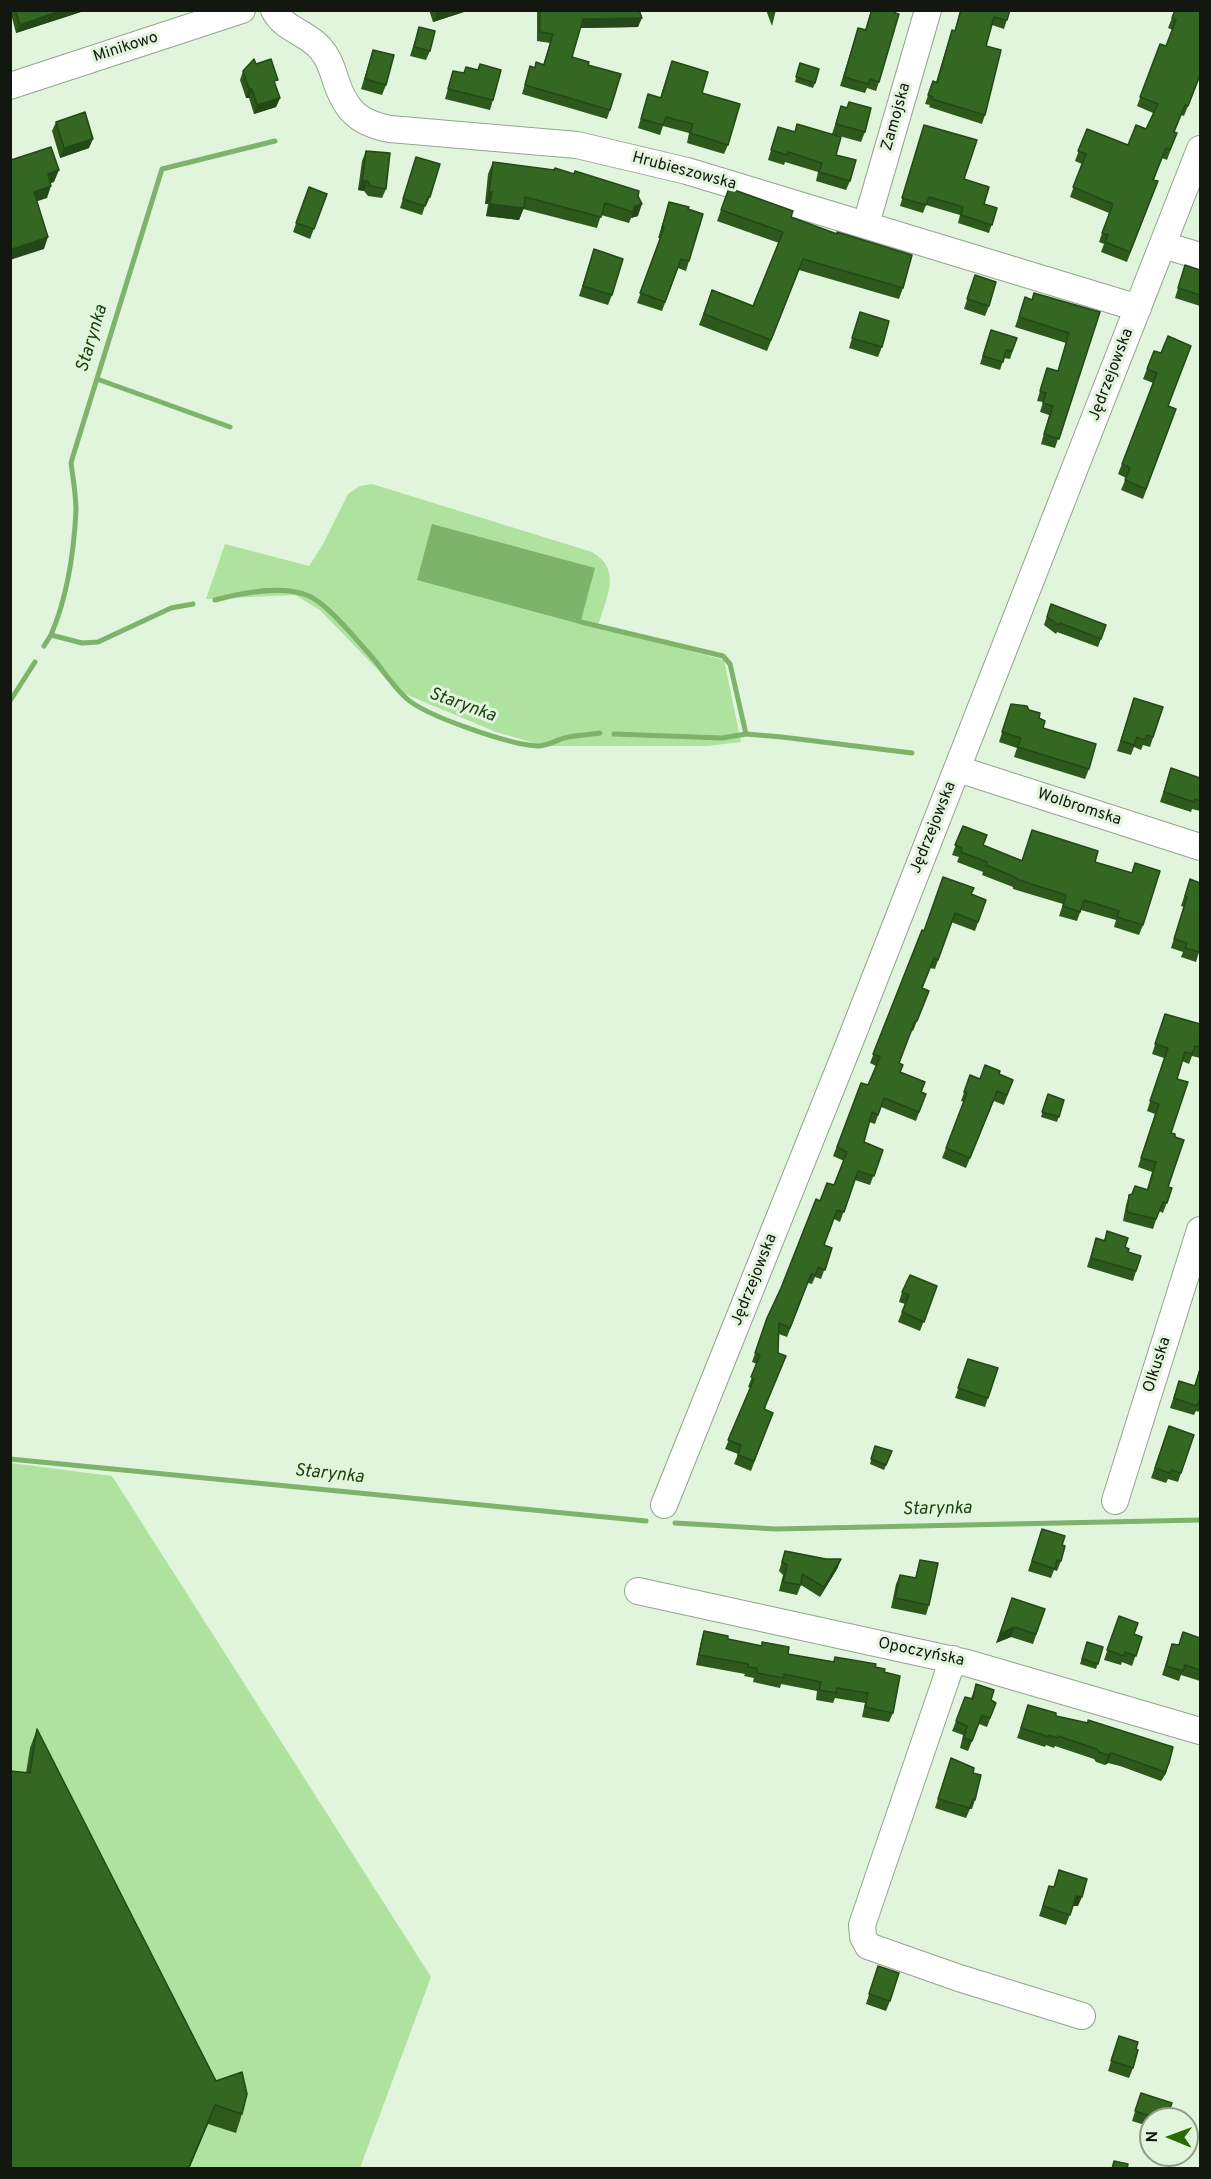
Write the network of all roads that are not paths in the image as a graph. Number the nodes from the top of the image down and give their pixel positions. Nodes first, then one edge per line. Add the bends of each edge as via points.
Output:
1 (242, 10) edge
2 (274, 10) edge
3 (928, 10) edge
4 (10, 86) edge
5 (1200, 149) edge
6 (866, 224) junction
7 (1163, 245) junction
8 (1200, 256) edge
9 (1138, 308) junction
10 (958, 769) junction
11 (1200, 848) edge
12 (1200, 1230) edge
13 (1115, 1500) dead end
14 (664, 1506) dead end
15 (638, 1591) dead end
16 (953, 1659) junction
17 (1200, 1731) edge
18 (1082, 2016) dead end

1 - 4 street, Minikowo
2 - 6 street, Hrubieszowska via 282,22 320,47 345,101 354,114 371,125 577,145 687,171
3 - 6 street, Zamojska
5 - 7 street, Jędrzejowska
6 - 9 street, Hrubieszowska
7 - 8 street
7 - 9 street, Jędrzejowska
9 - 10 street, Jędrzejowska
10 - 11 street, Wolbromska
10 - 14 street, Jędrzejowska
12 - 13 street, Olkuska
15 - 16 street, Opoczyńska
16 - 17 street, Opoczyńska
16 - 18 street via 862,1925 862,1937 868,1946 878,1950

